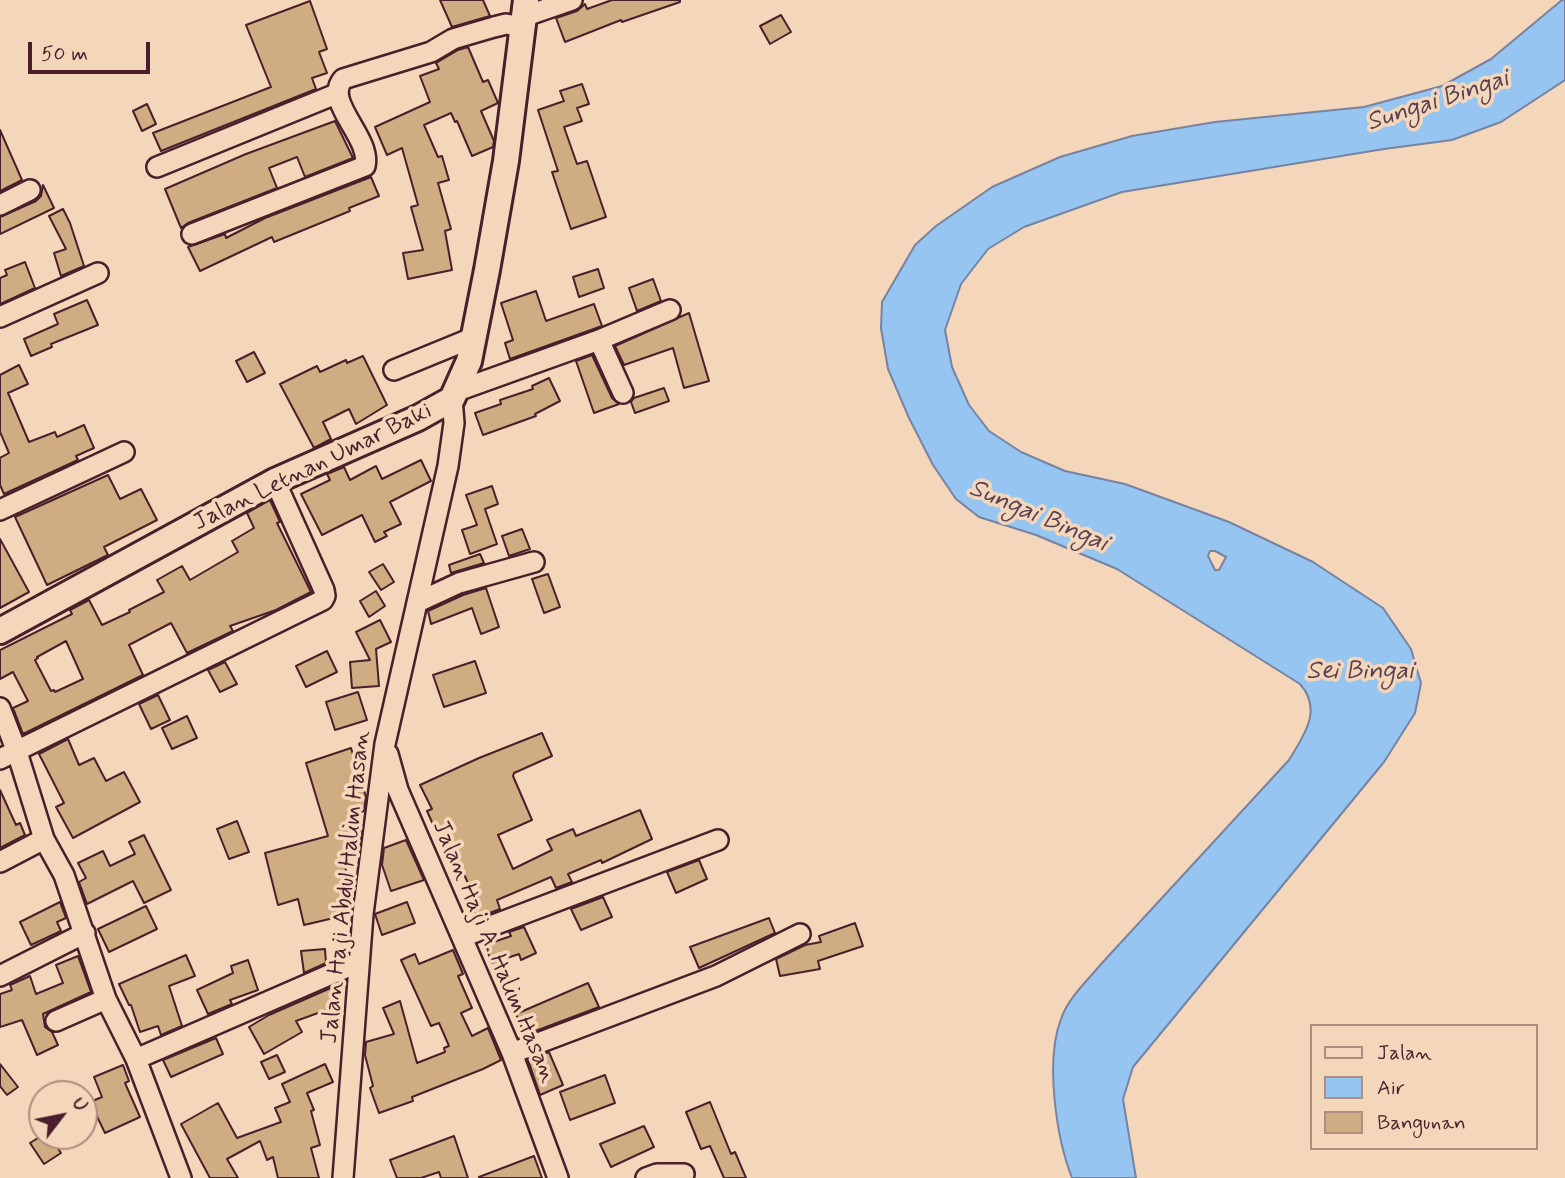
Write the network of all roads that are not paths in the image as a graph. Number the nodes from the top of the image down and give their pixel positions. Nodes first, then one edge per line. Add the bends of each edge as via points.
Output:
1 (572, 0) edge
2 (524, 15) edge
3 (336, 94) junction
4 (157, 167) dead end
5 (30, 190) dead end
6 (0, 205) edge
7 (192, 234) dead end
8 (98, 273) dead end
9 (670, 310) dead end
10 (0, 317) edge
11 (472, 338) junction
12 (599, 340) junction
13 (394, 370) dead end
14 (622, 393) dead end
15 (454, 395) junction
16 (124, 452) dead end
17 (275, 481) junction
18 (0, 510) edge
19 (534, 562) dead end
20 (418, 602) junction
21 (0, 631) edge
22 (0, 708) edge
23 (385, 744) junction
24 (8, 755) edge
25 (44, 839) junction
26 (718, 840) dead end
27 (0, 862) edge
28 (85, 933) junction
29 (800, 934) dead end
30 (462, 937) junction
31 (359, 962) junction
32 (0, 976) edge
33 (106, 999) junction
34 (56, 1021) dead end
35 (512, 1053) junction
36 (136, 1059) junction
37 (684, 1174) dead end
38 (181, 1178) edge
39 (343, 1178) edge
40 (558, 1178) edge
41 (646, 1178) edge

1 - 2 street
2 - 3 street via 453,39 431,52 349,76
2 - 11 street, Jalan Letnan Umar Baki via 506,161
3 - 4 street
3 - 7 street via 362,146 365,166
5 - 6 street
8 - 10 street
9 - 12 street
11 - 13 street
11 - 15 street, Jalan Letnan Umar Baki via 469,360
12 - 14 street
12 - 15 street
15 - 17 street, Jalan Letnan Umar Baki via 418,418
15 - 20 street, Jalan Haji Abdul Halim Hasan via 448,466
16 - 18 street
17 - 21 street, Jalan Letnan Umar Baki
17 - 24 street via 324,590 323,600
19 - 20 street via 459,583
20 - 23 street, Jalan Haji Abdul Halim Hasan
22 - 24 street
23 - 30 street, Jalan Haji A. Halim Hasan via 403,803
23 - 31 street, Jalan Haji Abdul Halim Hasan
24 - 25 street
25 - 27 street
25 - 28 street via 64,875
26 - 30 street
28 - 32 street
28 - 33 street
29 - 35 street via 716,976
30 - 35 street, Jalan Haji A. Halim Hasan
31 - 36 street
31 - 39 street, Jalan Haji Abdul Halim Hasan
33 - 34 street
33 - 36 street
35 - 40 street, Jalan Haji A. Halim Hasan
36 - 38 street
37 - 41 street

